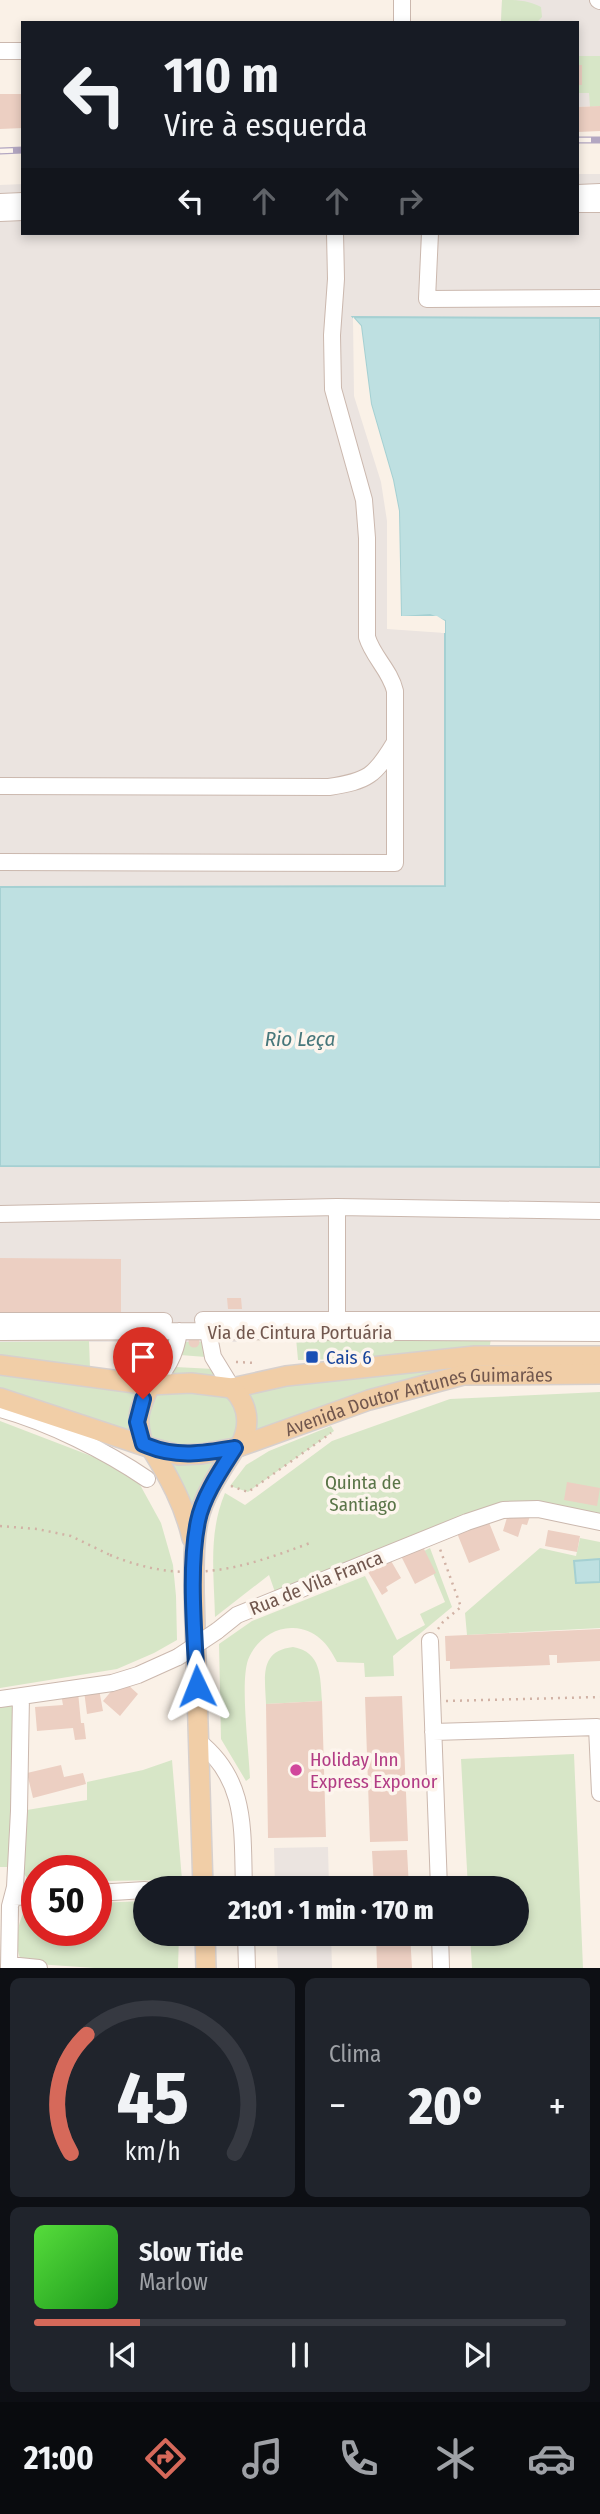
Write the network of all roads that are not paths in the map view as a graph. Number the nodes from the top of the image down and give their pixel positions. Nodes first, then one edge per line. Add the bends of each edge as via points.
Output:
1 (402, 0) edge
2 (402, 21) edge
3 (0, 51) edge
4 (21, 51) edge
5 (600, 192) edge
6 (579, 193) edge
7 (21, 201) edge
8 (0, 202) edge
9 (579, 204) edge
10 (600, 204) edge
11 (21, 212) edge
12 (0, 213) edge
13 (335, 235) edge
14 (430, 235) edge
15 (600, 298) edge
16 (395, 742) junction
17 (0, 786) edge
18 (0, 862) edge
19 (337, 1208) junction
20 (600, 1211) edge
21 (0, 1214) edge
22 (600, 1320) edge
23 (0, 1321) edge
24 (337, 1325) junction
25 (179, 1331) junction
26 (208, 1331) junction
27 (0, 1332) edge
28 (600, 1333) edge
29 (600, 1356) edge
30 (0, 1365) edge
31 (600, 1374) edge
32 (150, 1385) junction
33 (232, 1388) junction
34 (0, 1398) edge
35 (0, 1409) edge
36 (147, 1446) junction
37 (237, 1447) junction
38 (148, 1479) dead end
39 (600, 1522) edge
40 (195, 1549) junction
41 (430, 1641) road end
42 (21, 1696) junction
43 (0, 1699) edge
44 (433, 1732) junction
45 (198, 1741) junction
46 (600, 1793) edge
47 (203, 1876) edge
48 (244, 1876) edge
49 (439, 1876) edge
50 (133, 1891) edge
51 (112, 1892) edge
52 (13, 1897) junction
53 (21, 1897) edge
54 (205, 1946) edge
55 (246, 1946) edge
56 (440, 1946) edge
57 (9, 1967) edge
58 (39, 1968) edge
59 (206, 1968) edge
60 (247, 1968) edge
61 (441, 1968) edge

1 - 2 street
3 - 4 street
5 - 6 street
7 - 8 street
9 - 10 street
11 - 12 street
13 - 16 street via 332,389 364,500 367,637 371,651 392,678
14 - 15 street via 427,299
16 - 17 street via 381,766 359,782 329,787
16 - 18 street via 395,863
19 - 20 street
19 - 21 street
19 - 24 street
22 - 24 street, Via de Cintura Portuária
23 - 24 street, Via de Cintura Portuária
24 - 26 street, Via de Cintura Portuária
24 - 28 street, Via de Cintura Portuária
25 - 26 street, Via de Cintura Portuária
25 - 27 street, Via de Cintura Portuária
25 - 32 street via 172,1359
26 - 33 street via 213,1357
29 - 33 main road, Avenida Doutor Antunes Guimarães via 475,1356 286,1376
30 - 32 main road, Avenida Doutor Antunes Guimarães
31 - 37 main road, Avenida Doutor Antunes Guimarães via 463,1375 369,1400
32 - 33 main road, Avenida Doutor Antunes Guimarães
32 - 36 main road via 137,1422
33 - 37 main road via 247,1415 246,1435
34 - 36 main road, Avenida Doutor Antunes Guimarães
35 - 38 street via 95,1448
36 - 37 main road, Avenida Doutor Antunes Guimarães via 179,1455
36 - 40 main road via 171,1480
37 - 40 main road via 198,1520
39 - 42 street, Rua de Vila Franca, bridge via 538,1509 503,1510 237,1615 178,1657 138,1675
40 - 45 main road
41 - 44 street
42 - 43 street, Rua de Vila Franca
42 - 52 street
44 - 46 street via 597,1727
44 - 49 street
45 - 47 main road
45 - 48 street via 215,1755 237,1795
50 - 51 street
52 - 53 street
52 - 57 street
54 - 59 main road
55 - 60 street
56 - 61 street
57 - 58 street

